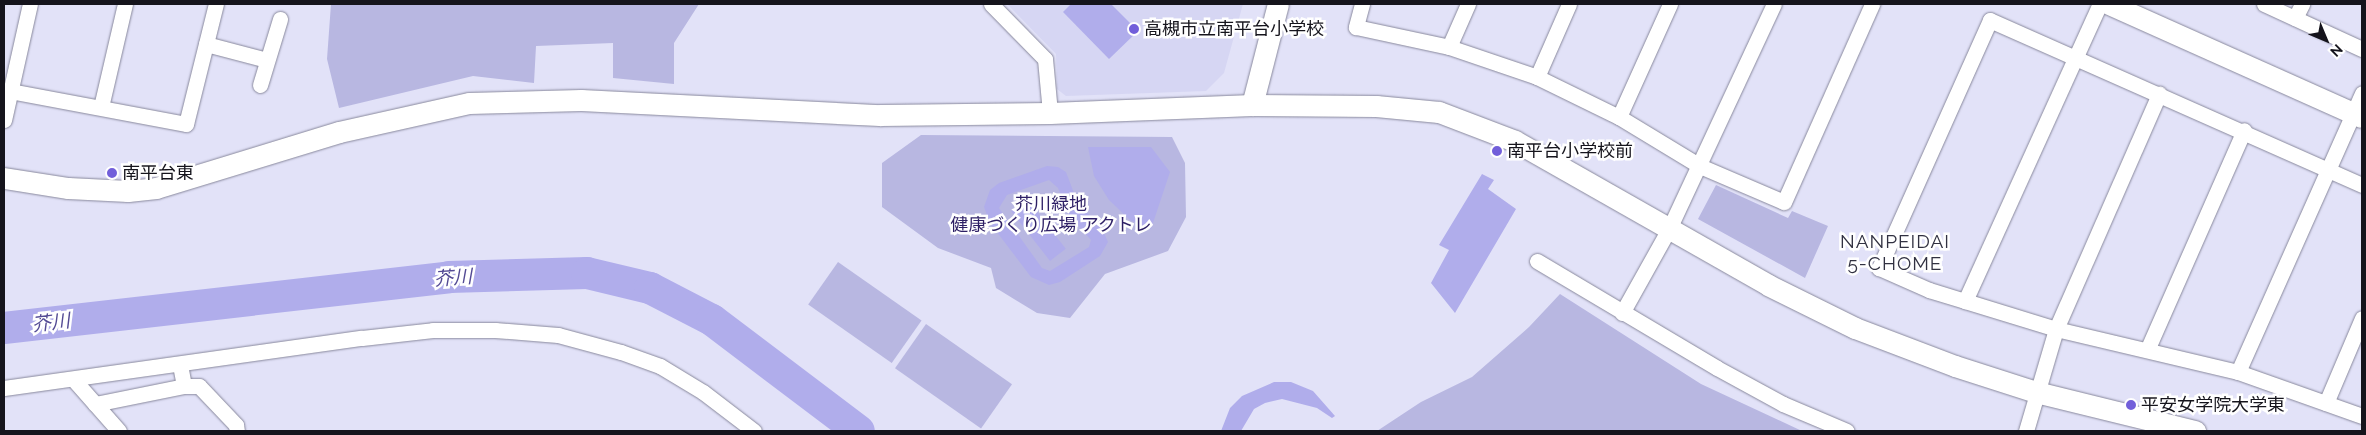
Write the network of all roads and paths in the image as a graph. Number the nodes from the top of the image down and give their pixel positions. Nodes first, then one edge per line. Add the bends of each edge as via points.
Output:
1 (30, 4) edge
2 (125, 4) edge
3 (216, 4) edge
4 (991, 4) edge
5 (1278, 4) edge
6 (1362, 4) edge
7 (1468, 4) edge
8 (1569, 4) edge
9 (1670, 4) edge
10 (1774, 4) edge
11 (1872, 4) edge
12 (2100, 4) edge
13 (2109, 4) edge
14 (2264, 4) edge
15 (2302, 4) edge
16 (2295, 18) junction
17 (280, 19) dead end
18 (206, 44) junction
19 (1449, 47) junction
20 (2362, 49) edge
21 (2075, 57) junction
22 (267, 60) junction
23 (1537, 77) junction
24 (260, 85) dead end
25 (10, 91) junction
26 (2159, 94) junction
27 (2362, 94) edge
28 (1252, 105) junction
29 (101, 107) junction
30 (1050, 113) junction
31 (2358, 115) edge
32 (1619, 117) junction
33 (4, 120) edge
34 (2244, 130) junction
35 (1700, 166) junction
36 (2330, 169) junction
37 (4, 178) edge
38 (2362, 185) edge
39 (1669, 228) junction
40 (1537, 261) dead end
41 (1965, 301) junction
42 (1622, 313) junction
43 (2362, 318) edge
44 (2056, 328) junction
45 (2148, 348) junction
46 (180, 365) junction
47 (2238, 372) junction
48 (74, 380) junction
49 (184, 386) junction
50 (9, 389) edge
51 (2036, 392) junction
52 (2326, 402) junction
53 (95, 404) junction
54 (2362, 416) edge
55 (120, 431) edge
56 (238, 431) edge
57 (754, 431) edge
58 (1846, 431) edge
59 (2026, 431) edge
60 (2195, 431) edge

1 - 25 street
2 - 29 street
3 - 18 street
4 - 30 street via 1045,59
5 - 28 street
6 - 19 street via 1356,27
7 - 19 street
8 - 23 street
9 - 32 street
10 - 35 street
11 - 35 street via 1784,202
12 - 21 street
13 - 31 street
14 - 16 street
15 - 16 street
16 - 20 street
17 - 22 street
18 - 22 street
18 - 29 street via 186,124
19 - 23 street
21 - 26 street
21 - 41 street
21 - 41 street via 1990,20 1879,268 1928,290
22 - 24 street
23 - 32 street
25 - 29 street
25 - 33 street
26 - 34 street
26 - 44 street
27 - 31 street
28 - 30 street
28 - 39 street via 1376,106 1439,112 1515,141
30 - 37 street via 880,115 581,100 468,102 338,132 156,188 128,191 70,188
31 - 36 street
32 - 35 street
34 - 36 street
34 - 45 street
35 - 39 street
36 - 38 street
36 - 47 street
39 - 42 street
39 - 51 street via 1768,285 1855,328 1954,366
40 - 42 street
41 - 44 street
42 - 58 street via 1782,404
43 - 52 street
44 - 45 street
44 - 51 street
45 - 47 street
46 - 48 street
46 - 49 street
46 - 57 street via 434,330 495,330 558,336 660,366 703,392
47 - 52 street
48 - 50 street
48 - 53 street
49 - 53 street
49 - 56 street via 199,386
51 - 59 street
51 - 60 street
52 - 54 street
53 - 55 street

